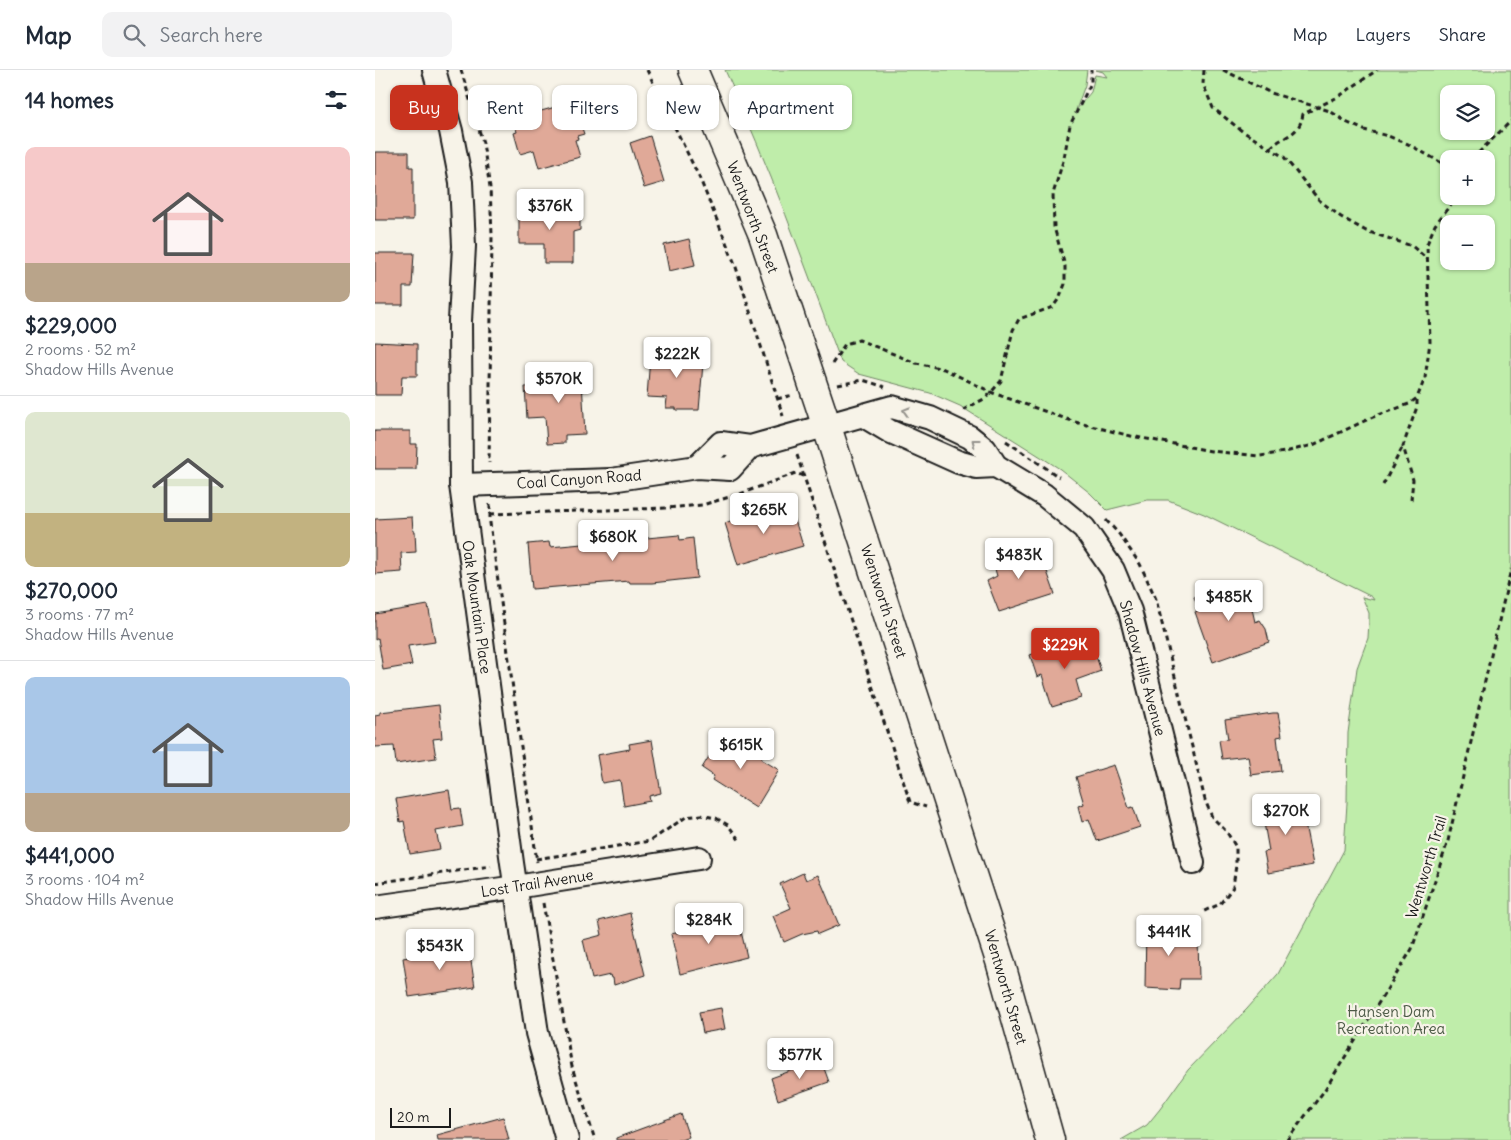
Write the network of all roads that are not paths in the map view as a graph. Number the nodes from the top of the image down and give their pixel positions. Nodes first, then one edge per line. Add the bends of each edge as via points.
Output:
1 (433, 70) edge
2 (693, 70) edge
3 (864, 416) junction
4 (951, 419) junction
5 (827, 427) junction
6 (935, 451) junction
7 (996, 466) junction
8 (461, 485) junction
9 (699, 858) dead end
10 (1193, 863) dead end
11 (515, 887) junction
12 (375, 907) edge
13 (567, 1140) edge
14 (1050, 1140) edge

1 - 8 street, Oak Mountain Place via 451,131 461,182 464,246 460,321
2 - 5 main road, Wentworth Street via 763,235
4 -> 3 street, Shadow Hills Avenue via 930,418 892,406
3 - 5 street, Shadow Hills Avenue
3 - 6 street
4 - 6 street via 950,442 945,450
7 -> 4 street, Shadow Hills Avenue via 985,450
5 - 8 street, Coal Canyon Road via 750,447 730,468 697,467 611,480
5 - 14 main road, Wentworth Street via 1000,961
6 - 7 street via 976,467
7 - 10 street, Shadow Hills Avenue via 1044,495 1084,528 1113,570 1130,611
8 - 11 street, Oak Mountain Place
9 - 11 street, Lost Trail Avenue
11 - 12 street, Lost Trail Avenue
11 - 13 street, Oak Mountain Place via 537,1033

